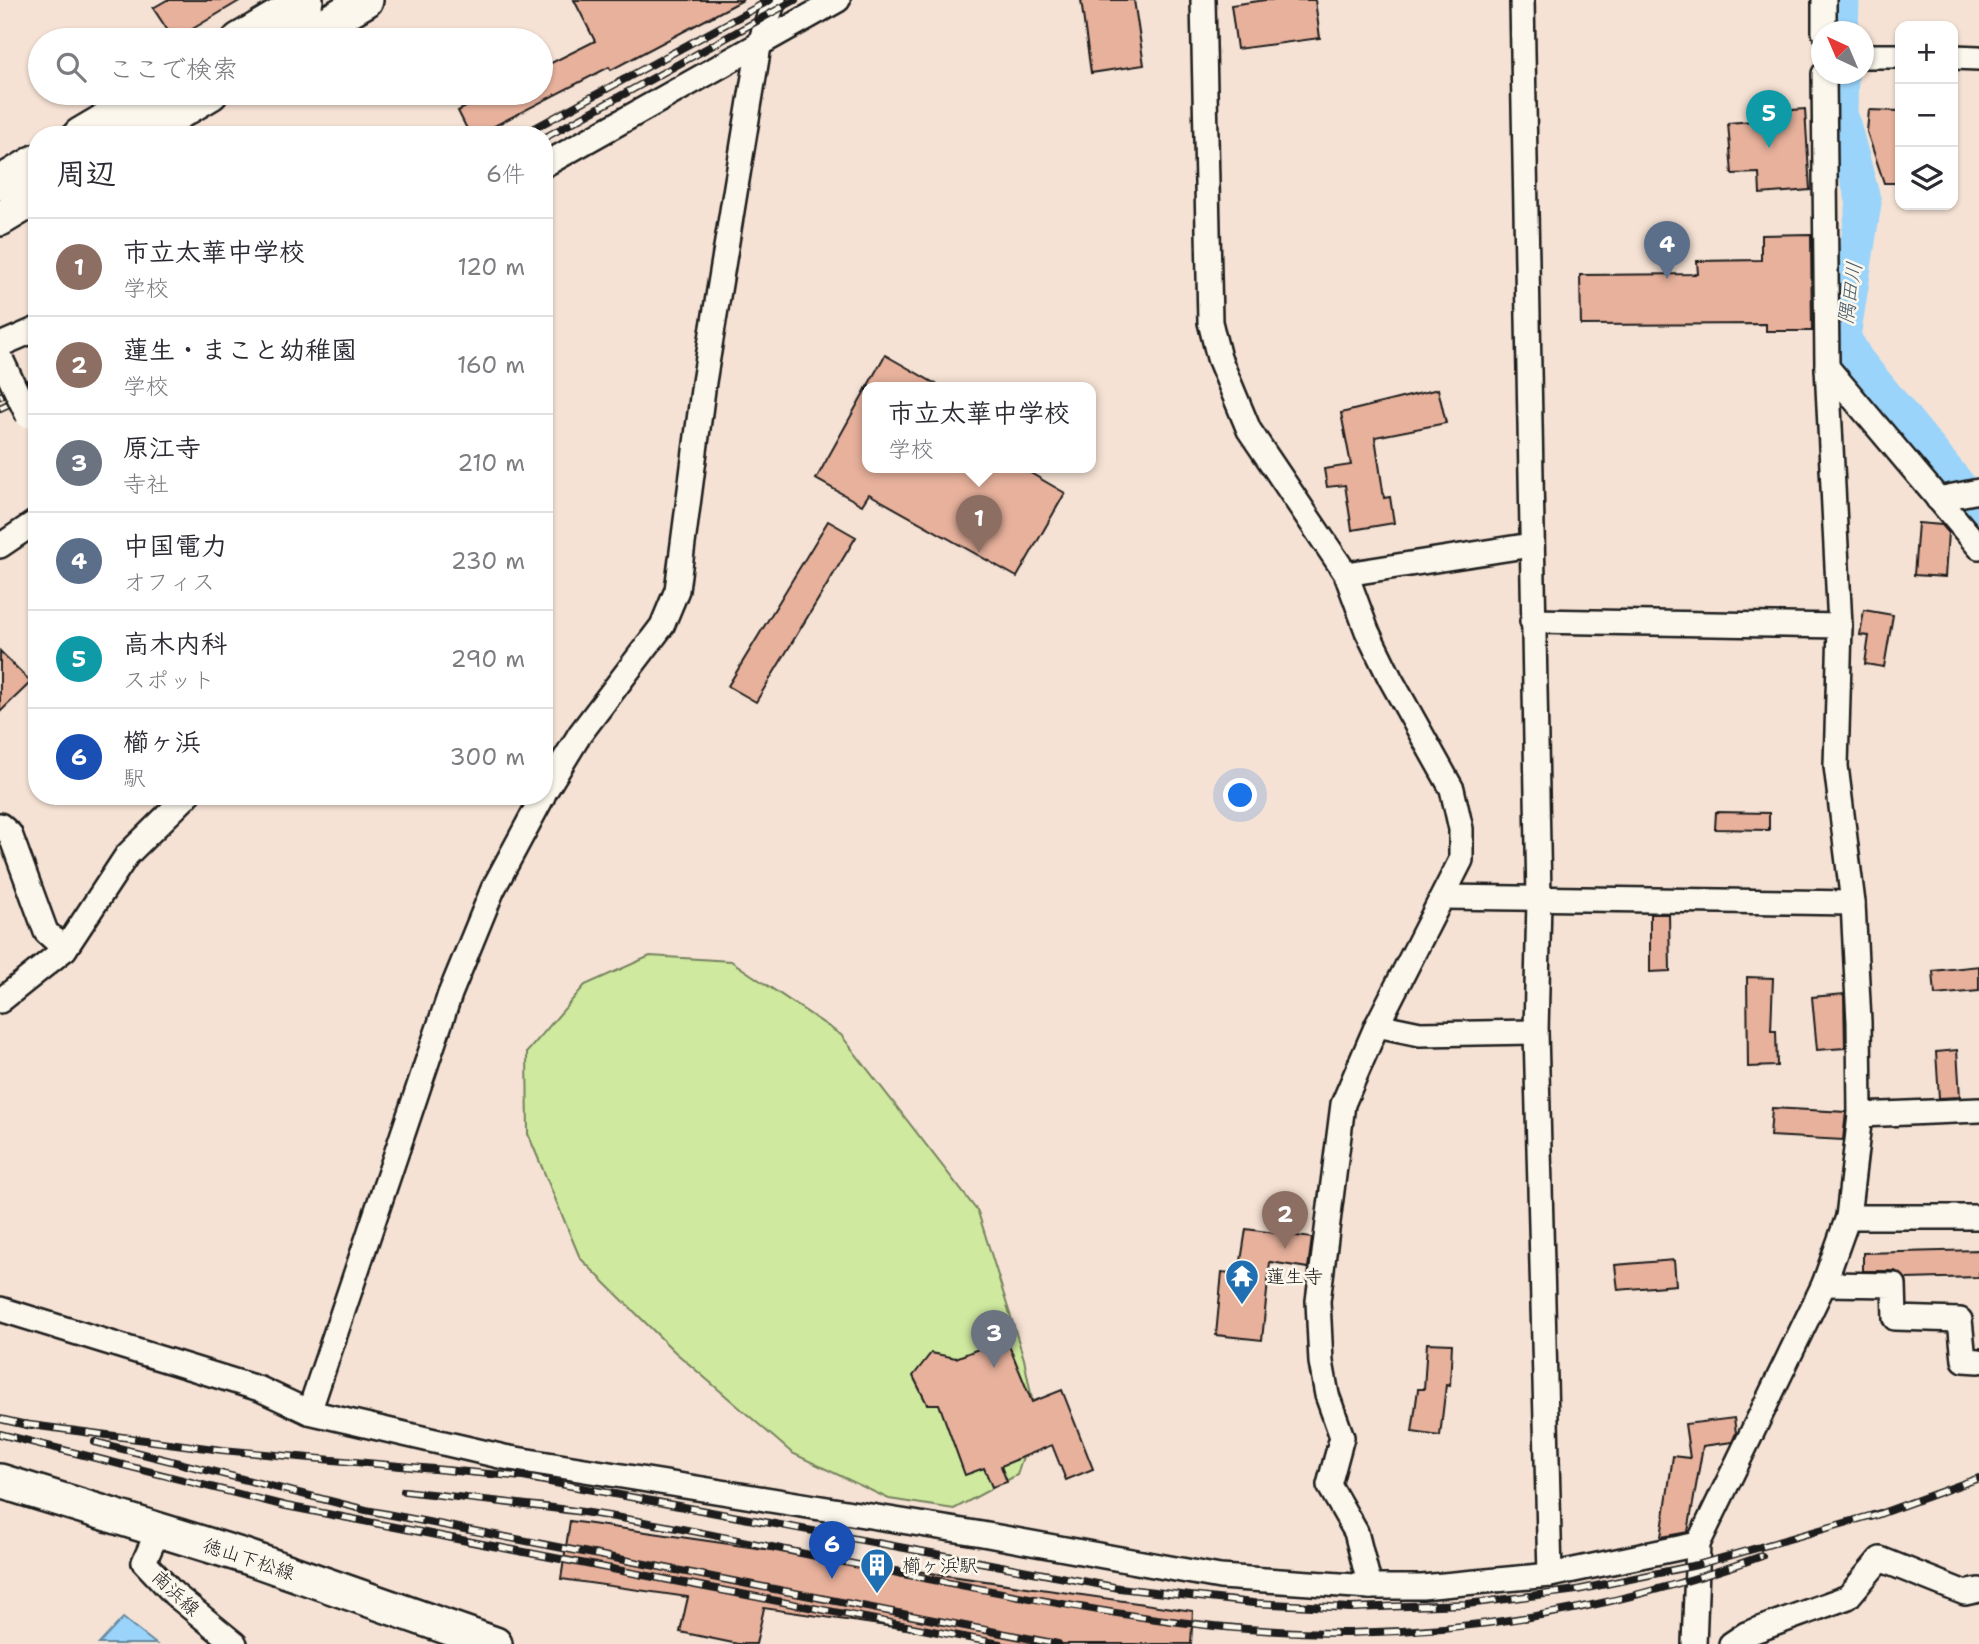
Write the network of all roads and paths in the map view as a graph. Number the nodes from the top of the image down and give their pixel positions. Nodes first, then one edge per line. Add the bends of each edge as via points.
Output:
1 (366, 0) edge
2 (774, 0) edge
3 (838, 0) edge
4 (1203, 0) edge
5 (1522, 0) edge
6 (1824, 0) edge
7 (310, 16) edge
8 (1824, 21) edge
9 (274, 28) edge
10 (759, 46) junction
11 (1874, 56) edge
12 (1895, 56) edge
13 (1958, 57) edge
14 (1979, 58) edge
15 (1824, 84) edge
16 (130, 105) edge
17 (191, 105) edge
18 (95, 126) edge
19 (156, 126) edge
20 (553, 161) edge
21 (27, 187) edge
22 (0, 219) edge
23 (28, 335) edge
24 (1, 354) edge
25 (1828, 366) junction
26 (28, 409) edge
27 (1979, 491) edge
28 (1938, 499) junction
29 (28, 527) edge
30 (1531, 545) junction
31 (0, 546) edge
32 (1979, 547) edge
33 (1346, 574) junction
34 (1532, 621) junction
35 (1840, 626) junction
36 (553, 779) edge
37 (178, 805) edge
38 (538, 805) edge
39 (0, 825) edge
40 (1443, 897) junction
41 (1539, 898) junction
42 (1853, 903) junction
43 (65, 949) junction
44 (0, 1001) edge
45 (1377, 1025) junction
46 (1536, 1032) junction
47 (1979, 1110) edge
48 (1860, 1115) junction
49 (1848, 1217) junction
50 (1979, 1217) edge
51 (1824, 1284) junction
52 (0, 1309) edge
53 (1979, 1361) edge
54 (309, 1412) junction
55 (0, 1481) edge
56 (158, 1531) junction
57 (1698, 1545) junction
58 (1550, 1575) junction
59 (1370, 1587) junction
60 (1979, 1590) edge
61 (460, 1638) edge
62 (235, 1644) edge
63 (495, 1644) edge
64 (1695, 1644) edge
65 (1731, 1644) edge

1 - 7 main road
2 - 10 street
3 - 10 street
4 - 33 street via 1210,322 1248,430
5 - 30 street
6 - 8 street
7 - 9 main road
10 - 20 street
10 - 36 street via 704,382 677,590 662,626 580,734
11 - 12 street
13 - 14 street
15 - 25 street
16 - 18 main road
17 - 19 main road
21 - 22 main road
23 - 24 street
24 - 26 street, bridge
25 - 28 street
25 - 35 street
27 - 28 street
28 - 32 street
29 - 31 street
30 - 33 street
30 - 34 street
33 - 40 street via 1390,678 1452,789 1461,829 1461,860
34 - 35 street
34 - 41 street
35 - 42 street via 1836,766
37 - 43 street via 127,855
38 - 54 street via 494,889 450,993
39 - 43 street via 9,834 46,932
40 - 41 street
40 - 45 street
41 - 42 street
41 - 46 street
42 - 48 street
43 - 44 street
45 - 46 street via 1420,1034
45 - 59 street via 1343,1104 1318,1301 1321,1362 1342,1437 1329,1485 1356,1532
46 - 58 street
47 - 48 street
48 - 49 street
49 - 50 street
49 - 51 street
51 - 53 street via 1894,1284 1895,1318 1960,1320 1964,1360
51 - 57 street
52 - 54 street via 260,1389
54 - 59 street via 504,1457 1220,1577
55 - 56 main road, 徳山下松線
56 - 61 main road, 徳山下松線 via 247,1558
56 - 62 street, 南浜線 via 144,1562 174,1594
57 - 58 street
57 - 64 street
58 - 59 street
60 - 65 street via 1965,1593 1880,1559 1848,1597 1746,1634
61 - 63 main road, 徳山下松線

